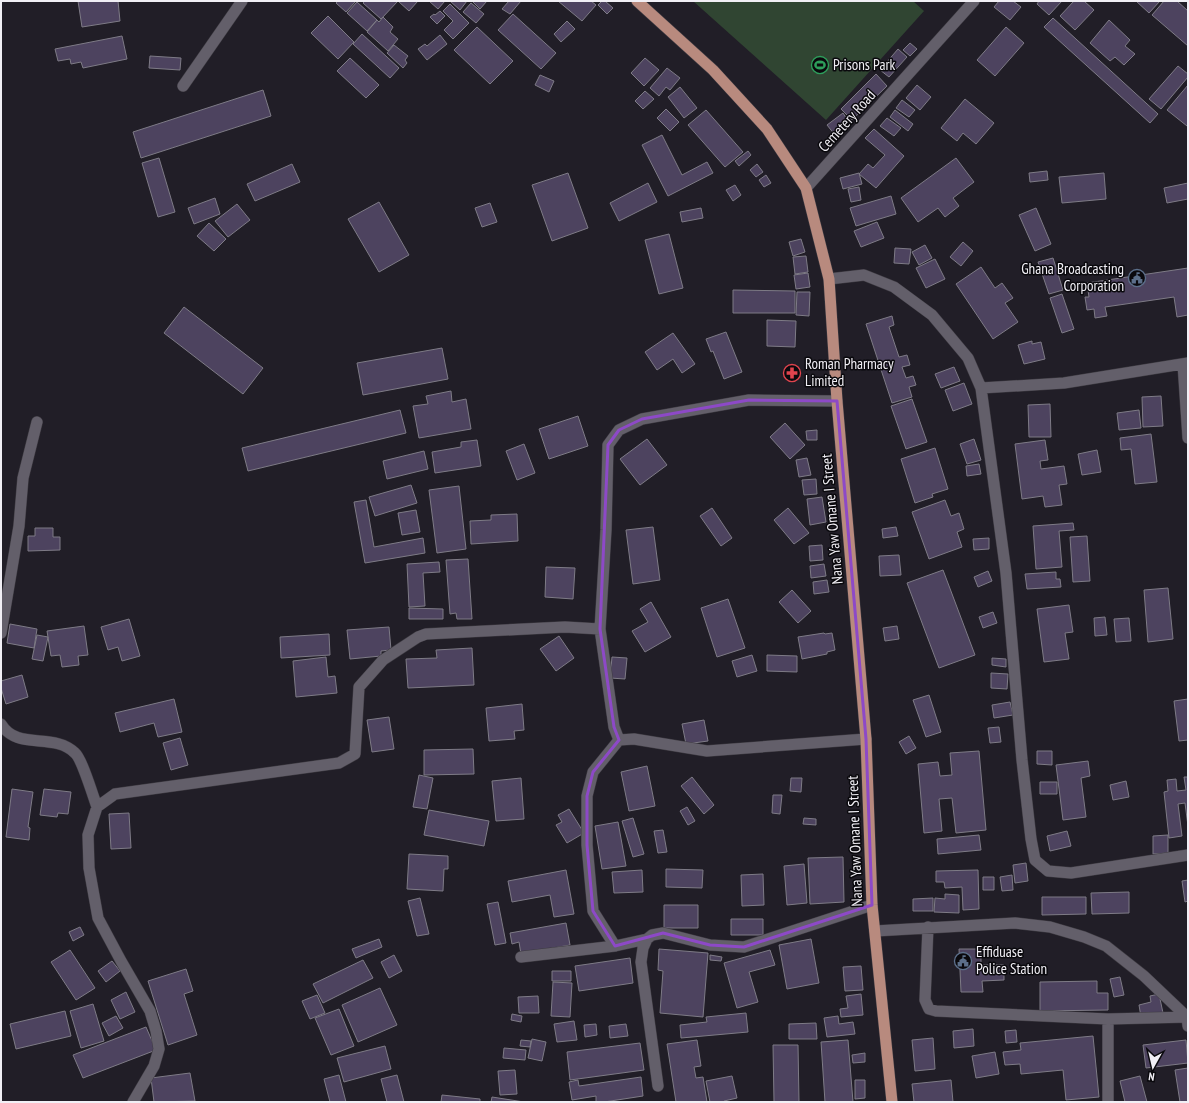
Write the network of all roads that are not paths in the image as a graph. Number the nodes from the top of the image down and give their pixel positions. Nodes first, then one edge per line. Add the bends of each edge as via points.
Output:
1 (242, 1) edge
2 (637, 1) edge
3 (974, 1) edge
4 (183, 86) dead end
5 (806, 188) junction
6 (829, 279) junction
7 (1185, 364) edge
8 (981, 388) junction
9 (837, 401) junction
10 (37, 422) dead end
11 (1188, 438) edge
12 (600, 629) junction
13 (1, 633) edge
14 (1, 724) edge
15 (866, 739) junction
16 (619, 740) junction
17 (97, 807) junction
18 (1188, 855) edge
19 (872, 905) junction
20 (928, 927) junction
21 (875, 931) junction
22 (647, 939) junction
23 (615, 946) junction
24 (522, 957) dead end
25 (1108, 1019) junction
26 (1188, 1020) edge
27 (658, 1086) dead end
28 (133, 1102) edge
29 (892, 1102) edge
30 (1108, 1102) edge

1 - 4 street
2 - 5 main road, Nana Yaw Omane I Street via 713,70 767,129
3 - 5 street, Cemetery Road
5 - 6 main road, Nana Yaw Omane I Street
6 - 8 street via 864,275 894,287 932,314 968,358
6 - 9 main road, Nana Yaw Omane I Street
7 - 8 street via 1064,383
7 - 11 street
8 - 18 street via 1006,572 1022,760 1035,860 1048,871 1071,873
9 - 12 street via 749,400 642,419 619,430 608,445
9 - 15 main road, Nana Yaw Omane I Street
10 - 13 street via 23,478 19,526
12 - 16 street via 614,727
12 - 17 street via 565,627 426,634 383,660 359,687 355,754 339,763 115,794
14 - 17 street via 5,731 23,740 58,742 76,753
15 - 16 street via 707,751 634,739
15 - 19 main road, Nana Yaw Omane I Street
16 - 23 street via 593,772 587,796 587,845 593,911
17 - 28 street via 88,835 89,868 98,918 150,1011 159,1049 154,1066
19 - 21 main road, Nana Yaw Omane I Street
19 - 22 street via 744,947 710,945 663,933
20 - 21 street
20 - 25 street via 925,1000 928,1009 936,1012
20 - 26 street via 1015,923 1050,927 1084,937 1106,946 1144,976
21 - 29 main road, Nana Yaw Omane I Street
22 - 23 street
22 - 27 street via 642,948 641,962
23 - 24 street
25 - 26 street
25 - 30 street

